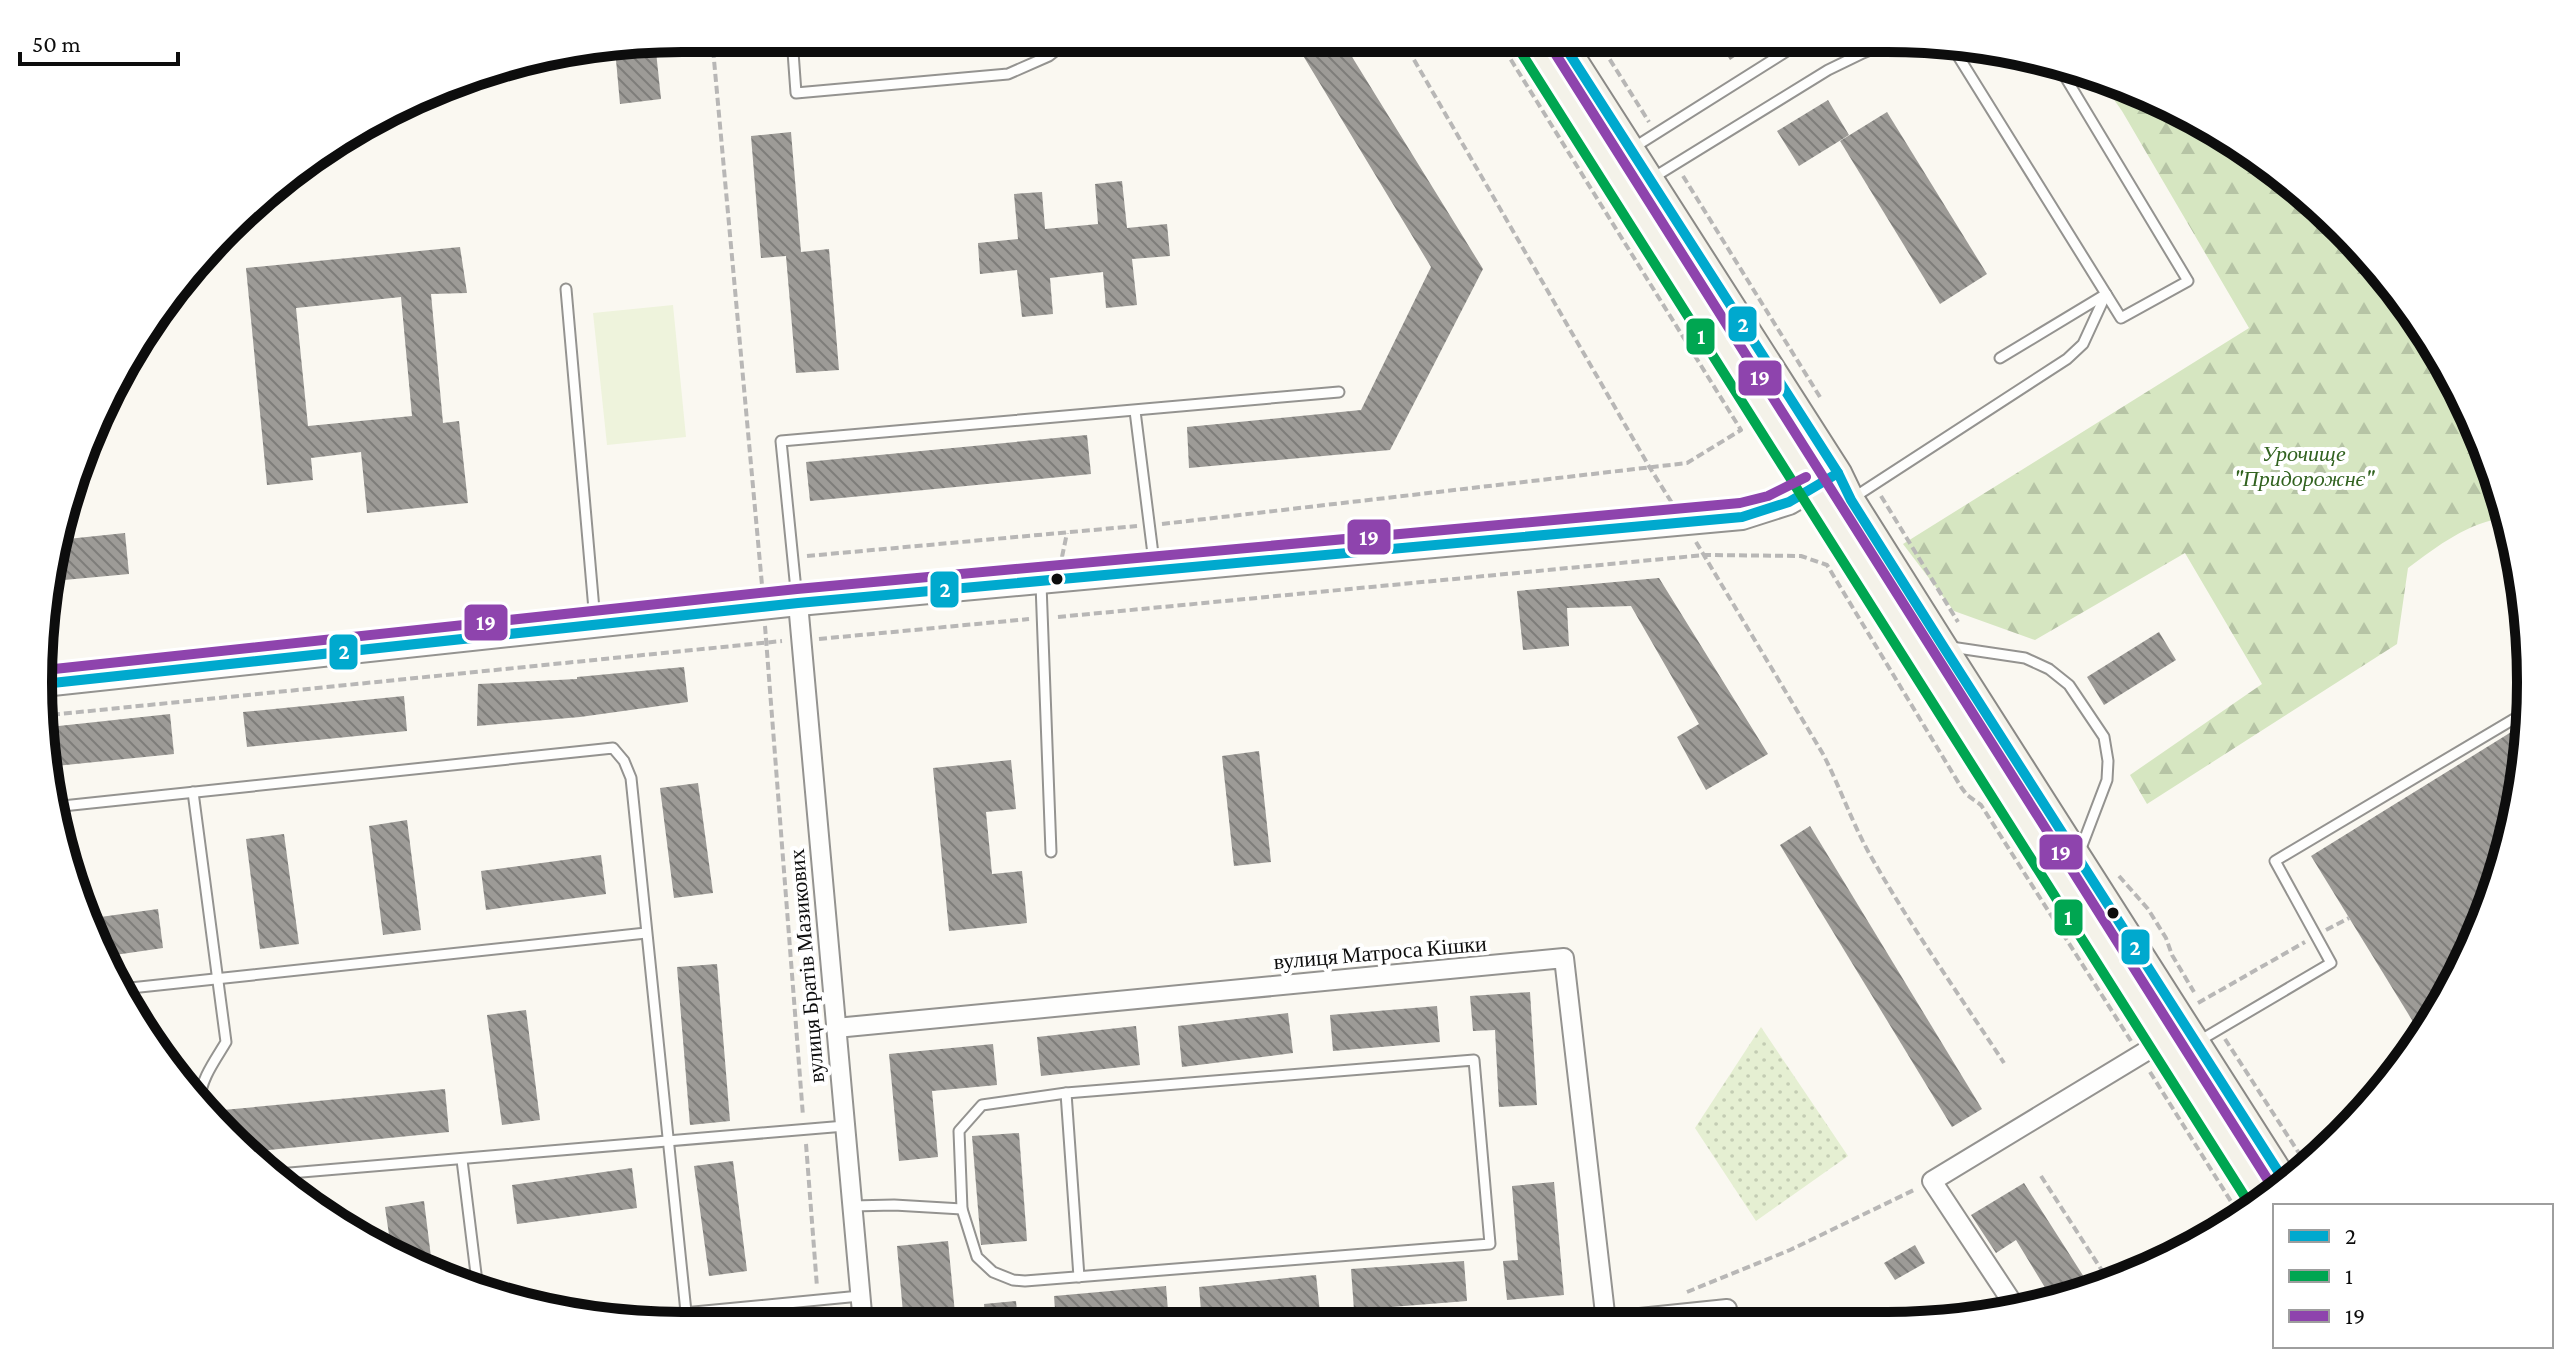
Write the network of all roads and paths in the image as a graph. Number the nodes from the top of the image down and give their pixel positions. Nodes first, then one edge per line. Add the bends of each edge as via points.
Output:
1 (713, 52) edge
2 (793, 52) edge
3 (1054, 52) edge
4 (1410, 52) edge
5 (1506, 52) edge
6 (1537, 52) edge
7 (1568, 52) edge
8 (1605, 52) edge
9 (1785, 52) edge
10 (1866, 52) edge
11 (1958, 56) edge
12 (2066, 78) edge
13 (1656, 133) junction
14 (1631, 149) junction
15 (1607, 164) junction
16 (1675, 164) junction
17 (1650, 179) junction
18 (1626, 195) junction
19 (566, 289) dead end
20 (2106, 294) junction
21 (2000, 358) dead end
22 (1339, 392) dead end
23 (1824, 403) dead end
24 (1135, 411) junction
25 (1650, 468) junction
26 (1838, 473) junction
27 (1873, 483) junction
28 (1812, 489) junction
29 (1851, 500) junction
30 (1684, 521) junction
31 (1149, 525) junction
32 (1704, 555) junction
33 (793, 557) junction
34 (1155, 570) junction
35 (1041, 581) junction
36 (798, 603) junction
37 (764, 607) junction
38 (1043, 618) junction
39 (596, 625) junction
40 (801, 641) junction
41 (766, 642) junction
42 (1943, 646) junction
43 (1976, 651) junction
44 (52, 683) edge
45 (53, 715) edge
46 (2516, 718) edge
47 (193, 792) junction
48 (64, 806) edge
49 (1051, 852) dead end
50 (2078, 858) junction
51 (2117, 873) dead end
52 (2349, 918) dead end
53 (646, 933) junction
54 (2316, 936) junction
55 (218, 980) junction
56 (131, 988) edge
57 (2190, 1010) junction
58 (836, 1028) junction
59 (2218, 1029) junction
60 (2173, 1044) junction
61 (2144, 1062) dead end
62 (2004, 1063) dead end
63 (202, 1089) edge
64 (1066, 1093) junction
65 (845, 1126) junction
66 (804, 1129) junction
67 (667, 1141) junction
68 (2301, 1157) edge
69 (462, 1160) junction
70 (288, 1173) edge
71 (2279, 1175) edge
72 (2041, 1176) dead end
73 (1932, 1181) junction
74 (2258, 1191) edge
75 (852, 1206) junction
76 (2235, 1207) edge
77 (962, 1209) junction
78 (2104, 1274) edge
79 (1079, 1277) junction
80 (477, 1278) edge
81 (1681, 1295) dead end
82 (860, 1296) junction
83 (818, 1299) junction
84 (2011, 1300) edge
85 (686, 1312) joint
86 (819, 1312) edge
87 (862, 1312) edge
88 (1603, 1312) edge
89 (1696, 1312) edge
90 (1727, 1312) edge

1 - 37 path
2 - 3 lane via 796,93 1008,74
4 - 25 path
5 - 25 path via 1741,430 1687,463
6 - 15 main road
7 - 14 main road
8 - 13 path
9 - 13 lane
10 - 16 lane
11 - 20 lane
12 - 20 lane via 2188,281 2121,318
13 - 14 lane
14 - 15 lane
14 - 17 main road
15 - 18 main road
16 - 17 lane
16 - 23 path
17 - 18 lane
17 - 26 main road
18 - 28 main road
19 - 39 lane
20 - 21 lane
20 - 27 lane via 2083,344 2067,359
22 - 24 lane
24 - 31 lane
24 - 33 lane via 781,441
25 - 30 path
25 - 31 path
26 - 28 street
26 - 29 main road
27 - 29 lane
27 - 43 path
28 - 30 street via 1773,509 1742,517
28 - 60 main road
29 - 42 main road
30 - 32 path
30 - 34 street
31 - 33 path
31 - 34 lane
32 - 38 path
32 - 60 path via 1801,556 1827,565 1961,787 1981,805 2136,1049
32 - 62 path via 1823,754 1873,860
33 - 36 lane
34 - 35 street
35 - 36 street
35 - 38 lane
36 - 37 street
36 - 40 street, вулиця Братів Мазикових
37 - 39 street
37 - 41 path
38 - 40 path
38 - 49 lane
39 - 44 street
40 - 41 path
40 - 58 street, вулиця Братів Мазикових
41 - 45 path
41 - 66 path
42 - 43 lane
42 - 50 main road
43 - 50 lane via 2025,658 2049,669 2069,685 2104,737 2107,780
46 - 54 lane via 2275,861
47 - 48 lane
47 - 53 lane via 613,748 631,778
47 - 55 lane
50 - 57 main road
51 - 57 path via 2166,938
52 - 54 path
53 - 55 lane
53 - 67 lane
54 - 57 path
54 - 59 lane via 2331,963
55 - 56 lane
55 - 63 lane via 226,1042
57 - 59 path
57 - 60 main road
58 - 65 street, вулиця Братів Мазикових
58 - 88 street, вулиця Матроса Кішки via 1564,958
59 - 60 lane
59 - 68 path
60 - 71 main road
60 - 73 street
60 - 74 main road
61 - 76 path
64 - 77 lane via 982,1105 959,1131
64 - 79 lane
64 - 79 lane via 1474,1060 1490,1244
65 - 66 lane
65 - 75 street, вулиця Братів Мазикових
66 - 67 lane
66 - 83 path
67 - 69 lane
67 - 85 lane
69 - 70 lane
69 - 80 lane
72 - 78 path
73 - 81 path via 1790,1250
73 - 84 street
75 - 77 lane
75 - 82 street, вулиця Братів Мазикових
77 - 79 lane via 977,1257 993,1272 1025,1281
82 - 83 lane
82 - 87 street, вулиця Братів Мазикових
83 - 85 lane
83 - 86 path
89 - 90 street

